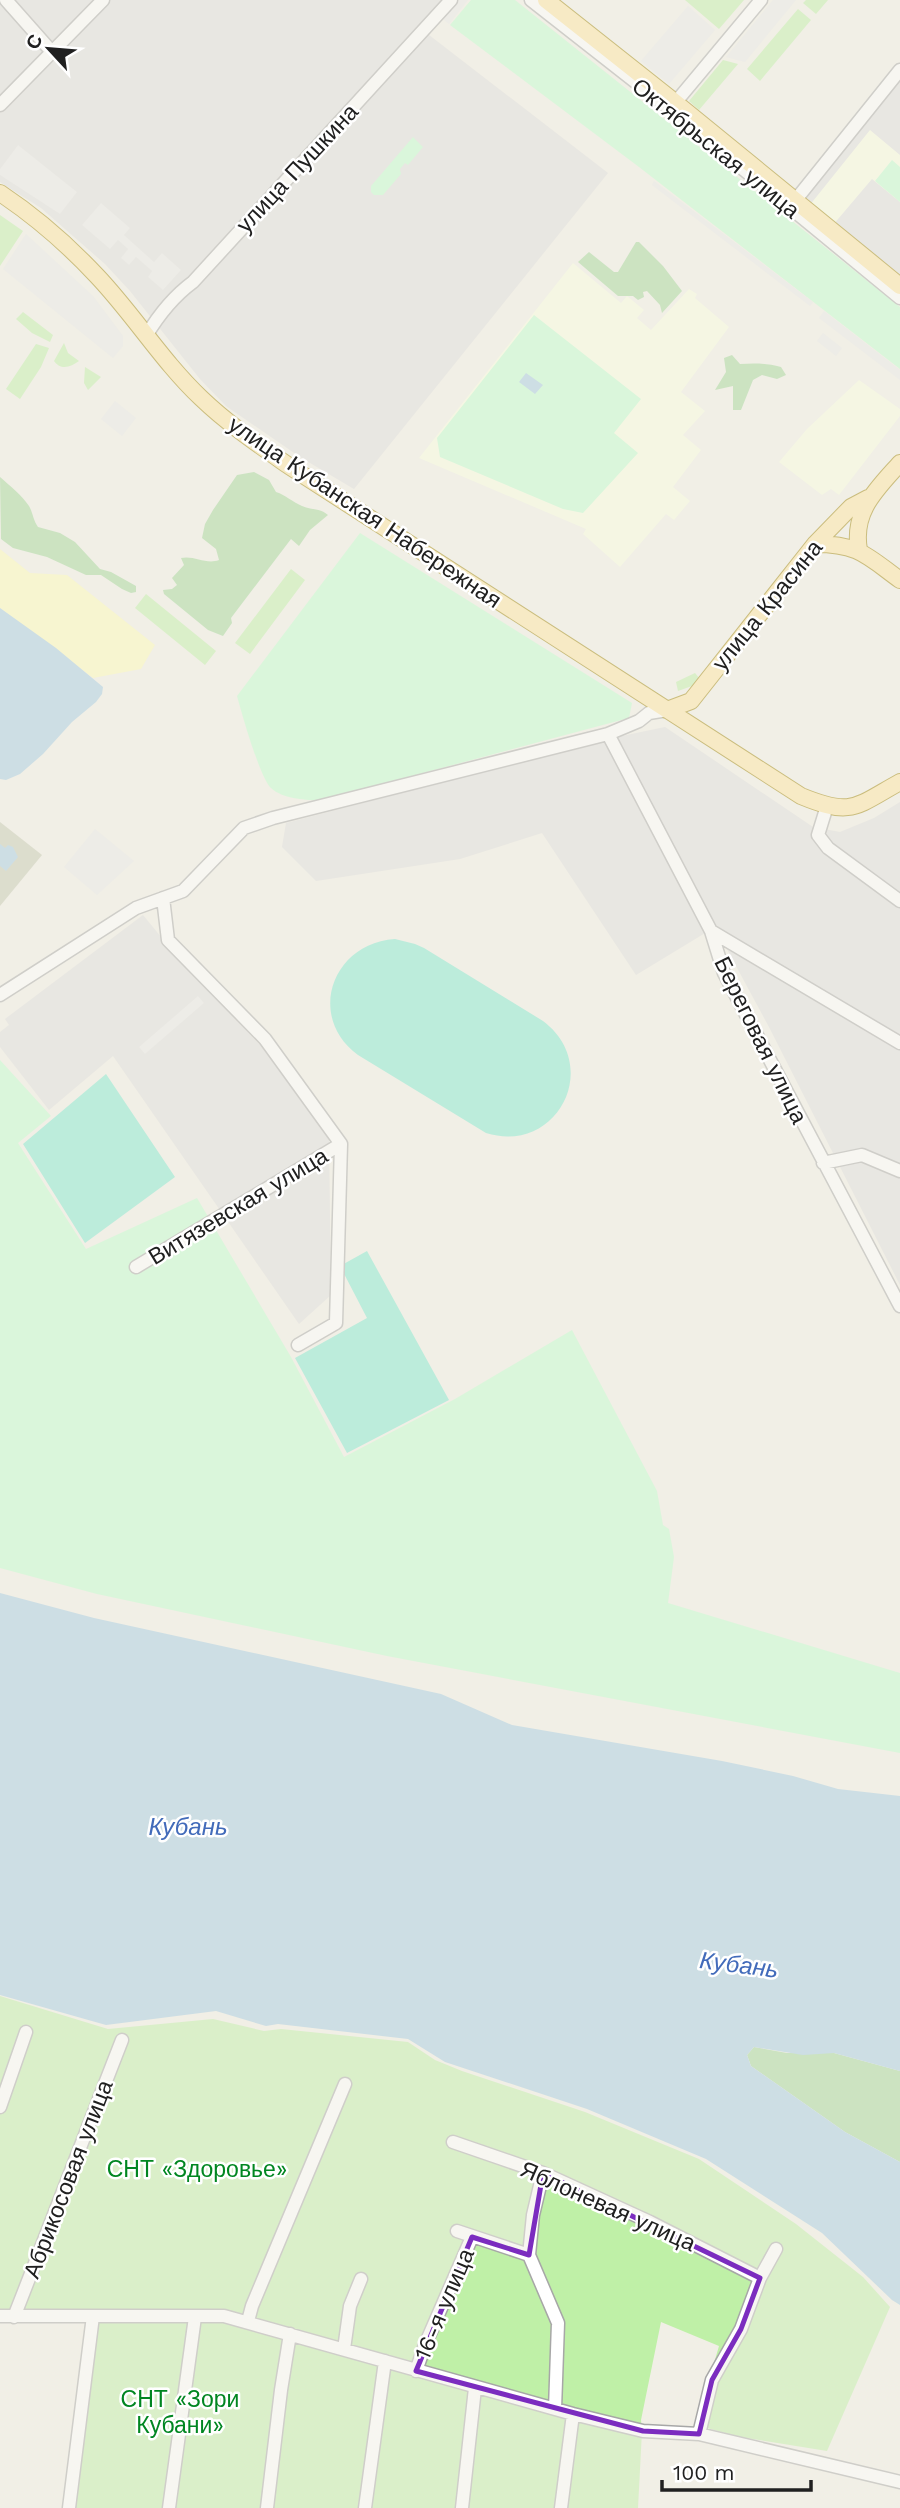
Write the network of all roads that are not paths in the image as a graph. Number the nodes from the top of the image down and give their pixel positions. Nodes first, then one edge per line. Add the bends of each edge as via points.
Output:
1 (6, 0) edge
2 (103, 0) edge
3 (450, 0) edge
4 (531, 0) edge
5 (546, 0) edge
6 (754, 0) edge
7 (761, 0) edge
8 (52, 52) junction
9 (900, 70) edge
10 (671, 104) junction
11 (0, 105) edge
12 (0, 193) edge
13 (793, 204) junction
14 (900, 286) edge
15 (900, 298) edge
16 (146, 336) junction
17 (900, 463) edge
18 (868, 498) junction
19 (815, 544) junction
20 (859, 550) junction
21 (900, 580) edge
22 (667, 710) junction
23 (608, 734) junction
24 (900, 782) edge
25 (827, 806) junction
26 (163, 898) junction
27 (900, 901) edge
28 (711, 930) junction
29 (0, 995) edge
30 (900, 1043) edge
31 (341, 1144) junction
32 (823, 1163) junction
33 (900, 1171) edge
34 (136, 1267) dead end
35 (900, 1306) edge
36 (298, 1345) dead end
37 (26, 2032) dead end
38 (122, 2040) dead end
39 (345, 2084) dead end
40 (0, 2107) edge
41 (453, 2142) dead end
42 (543, 2173) junction
43 (457, 2231) dead end
44 (472, 2238) junction
45 (776, 2249) dead end
46 (529, 2255) junction
47 (760, 2278) junction
48 (361, 2279) dead end
49 (0, 2316) edge
50 (93, 2316) junction
51 (195, 2316) junction
52 (14, 2317) junction
53 (248, 2321) junction
54 (290, 2334) junction
55 (344, 2349) junction
56 (385, 2361) junction
57 (416, 2371) junction
58 (475, 2388) junction
59 (555, 2409) junction
60 (573, 2414) junction
61 (699, 2434) junction
62 (900, 2482) edge
63 (69, 2508) edge
64 (169, 2508) edge
65 (267, 2508) edge
66 (365, 2508) edge
67 (462, 2508) edge
68 (561, 2508) edge

1 - 8 street
2 - 8 street
3 - 16 street, улица Пушкина
4 - 10 street, Октябрьская улица
5 - 10 main road, Октябрьская улица
6 - 10 street
7 - 10 street
8 - 11 street
9 - 13 street
10 - 13 main road, Октябрьская улица
12 - 16 main road, улица Кубанская Набережная via 32,215 98,277
13 - 14 main road, Октябрьская улица
13 - 15 street, Октябрьская улица
16 - 22 main road, улица Кубанская Набережная via 199,397 253,441
17 - 18 main road, улица Красина
18 - 19 main road, улица Красина via 851,507
18 - 20 main road, улица Красина via 857,530
19 - 20 main road
19 - 22 main road, улица Красина via 691,701
20 - 21 main road
22 - 23 street via 649,713
22 - 25 main road, улица Кубанская Набережная via 800,796
23 - 26 street via 261,821 244,828 183,891
23 - 28 street, Береговая улица
24 - 25 main road via 857,806
25 - 27 street via 818,835 828,848
26 - 29 street via 136,908
26 - 31 street via 168,940 265,1039
28 - 30 street
28 - 32 street, Береговая улица via 724,973
31 - 34 street, Витязевская улица
31 - 36 street via 336,1323
32 - 33 street via 862,1155
32 - 35 street, Береговая улица
37 - 40 street
38 - 52 street, Абрикосовая улица
39 - 53 street
41 - 42 street, Яблоневая улица
42 - 46 street
42 - 47 street, Яблоневая улица
43 - 44 street
44 - 46 street
44 - 57 street, 16-я улица
45 - 47 street
46 - 59 street via 558,2323
47 - 61 street via 741,2329 712,2380
48 - 55 street via 347,2316
49 - 52 street
50 - 51 street
50 - 52 street
50 - 63 street
51 - 53 street
51 - 64 street
53 - 54 street
54 - 55 street
54 - 65 street
55 - 56 street
56 - 57 street
56 - 66 street
57 - 58 street
58 - 59 street
58 - 67 street
59 - 60 street
60 - 61 street via 642,2431
60 - 68 street
61 - 62 street

